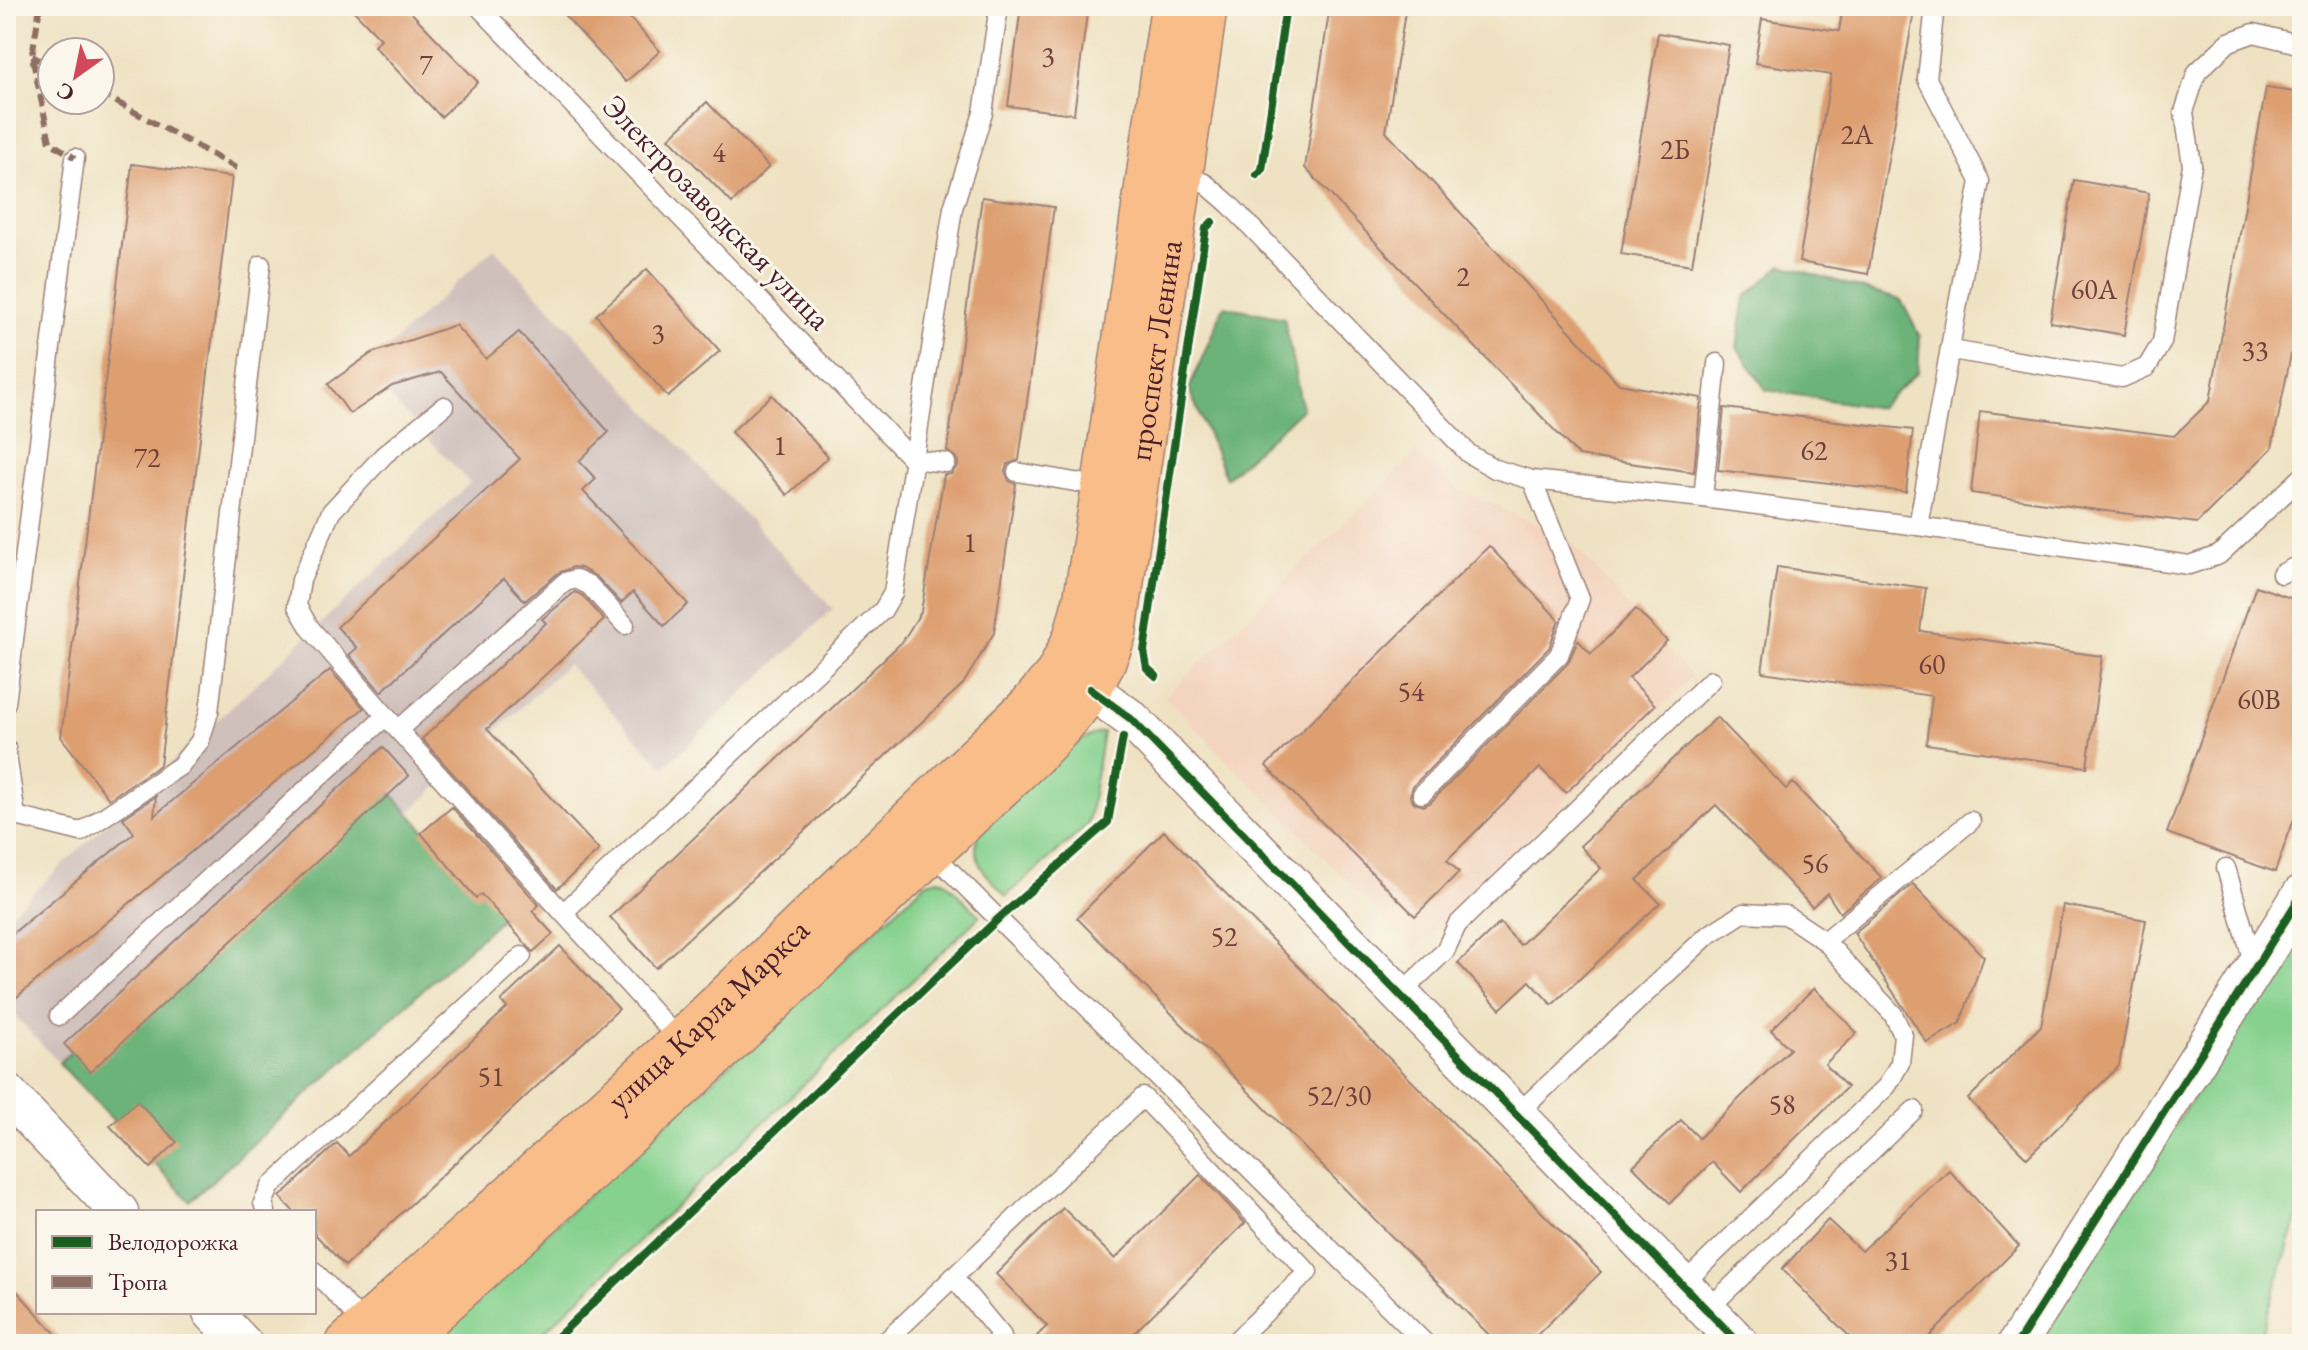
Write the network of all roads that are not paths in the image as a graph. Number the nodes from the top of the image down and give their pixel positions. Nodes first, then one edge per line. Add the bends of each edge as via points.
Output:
1 (478, 6) edge
2 (999, 6) edge
3 (1173, 6) edge
4 (1205, 6) edge
5 (1935, 6) edge
6 (2302, 45) edge
7 (75, 158) dead end
8 (1166, 169) junction
9 (261, 265) dead end
10 (1951, 350) junction
11 (1717, 363) dead end
12 (444, 406) dead end
13 (912, 459) junction
14 (946, 463) dead end
15 (1017, 472) dead end
16 (2302, 477) edge
17 (1532, 480) junction
18 (1104, 487) junction
19 (1703, 498) junction
20 (1918, 526) junction
21 (2302, 563) edge
22 (2281, 574) dead end
23 (625, 625) dead end
24 (1711, 680) dead end
25 (1074, 682) junction
26 (6, 703) edge
27 (392, 723) junction
28 (6, 748) edge
29 (1422, 794) dead end
30 (11, 820) edge
31 (1971, 821) dead end
32 (931, 852) junction
33 (2226, 868) dead end
34 (2302, 894) edge
35 (563, 913) junction
36 (1825, 941) junction
37 (522, 956) dead end
38 (2255, 967) junction
39 (1399, 995) junction
40 (59, 1016) dead end
41 (681, 1042) junction
42 (6, 1092) edge
43 (1914, 1110) dead end
44 (1516, 1115) junction
45 (117, 1210) edge
46 (265, 1210) edge
47 (316, 1273) edge
48 (953, 1277) junction
49 (1695, 1297) junction
50 (214, 1314) edge
51 (374, 1340) edge
52 (243, 1344) edge
53 (883, 1344) edge
54 (993, 1344) edge
55 (1232, 1344) edge
56 (1426, 1344) edge
57 (1740, 1344) edge
58 (2017, 1344) edge

1 - 13 lane, Электрозаводская улица
2 - 13 lane via 983,113 953,208
3 - 8 main road, проспект Ленина
4 - 8 main road, проспект Ленина
5 - 10 lane via 1927,79 1980,181
6 - 10 lane via 2254,33 2229,42 2197,72 2184,112 2192,165 2162,342 2147,367 2122,378
7 - 26 lane
8 - 17 lane via 1206,184 1229,204 1469,454
8 - 18 main road, проспект Ленина
8 - 25 main road, проспект Ленина via 1114,633 1104,665
9 - 30 lane via 222,618 200,741 180,766 81,832
10 - 20 lane
11 - 19 lane
12 - 27 lane via 384,455 331,512 301,580 297,606 310,628
13 - 14 lane
13 - 35 lane via 893,593 883,610
15 - 18 lane
16 - 20 lane via 2219,555 2189,565
17 - 19 lane
17 - 29 lane via 1580,599 1559,655
18 - 25 main road, проспект Ленина via 1075,639
19 - 20 lane
21 - 22 lane
23 - 27 lane via 589,585 576,579 565,582
24 - 39 lane via 1457,925 1445,951
25 - 32 main road, улица Карла Маркса via 1066,721
25 - 39 street via 1131,719
25 - 41 main road, улица Карла Маркса via 1020,717
27 - 35 lane
27 - 40 lane
28 - 30 lane
31 - 36 lane
32 - 51 main road, улица Карла Маркса via 703,1066
32 - 56 lane
33 - 38 lane
34 - 38 street
35 - 41 lane
36 - 44 lane via 1786,915 1743,913 1707,936
36 - 49 lane via 1893,1014 1903,1035 1900,1063 1887,1086
37 - 46 lane via 271,1186
38 - 58 street
39 - 44 street
41 - 51 main road, улица Карла Маркса
42 - 45 street
43 - 49 lane
44 - 49 street
47 - 51 lane
48 - 53 lane
48 - 54 lane via 1002,1336
48 - 55 lane via 1143,1097 1308,1272
49 - 57 street
50 - 52 street

